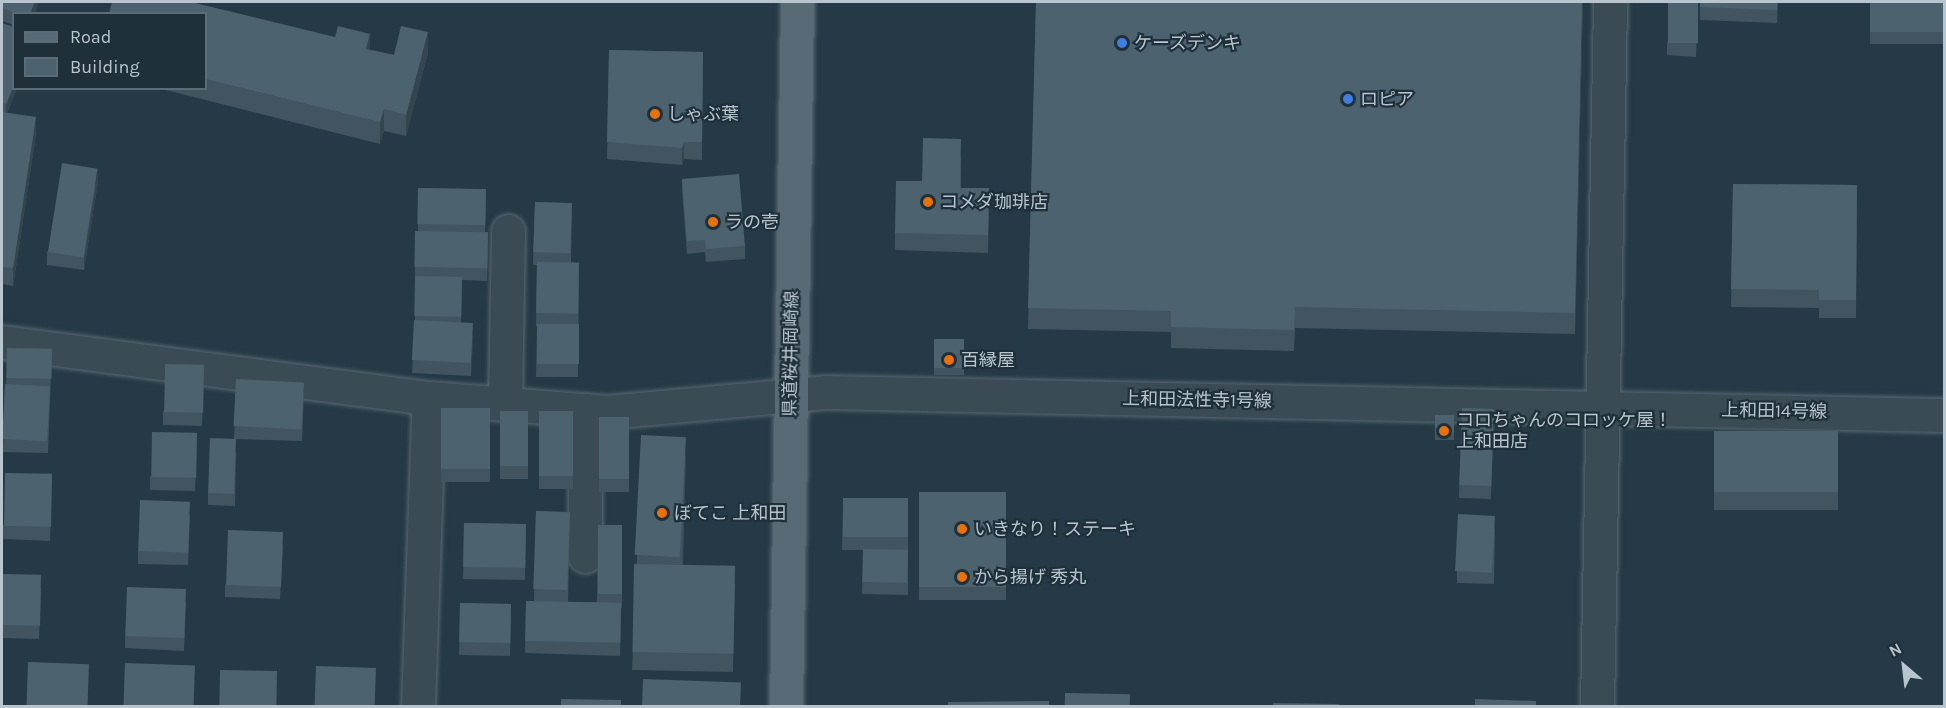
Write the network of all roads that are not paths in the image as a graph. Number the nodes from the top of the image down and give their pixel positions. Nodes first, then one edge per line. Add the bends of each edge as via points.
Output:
1 (797, 2) edge
2 (1610, 2) edge
3 (508, 231) dead end
4 (2, 342) edge
5 (790, 393) junction
6 (429, 398) junction
7 (505, 403) junction
8 (1604, 409) junction
9 (585, 410) junction
10 (1944, 415) edge
11 (585, 556) dead end
12 (418, 706) edge
13 (786, 706) edge
14 (1597, 706) edge

1 - 5 main road, 県道桜井岡崎線
2 - 8 street
3 - 7 street
4 - 6 street, 上和田法性寺1号線
5 - 8 street, 上和田法性寺1号線
5 - 9 street, 上和田法性寺1号線
5 - 13 main road, 県道桜井岡崎線
6 - 7 street, 上和田法性寺1号線
6 - 12 street
7 - 9 street, 上和田法性寺1号線
8 - 10 street, 上和田14号線
8 - 14 street
9 - 11 street

